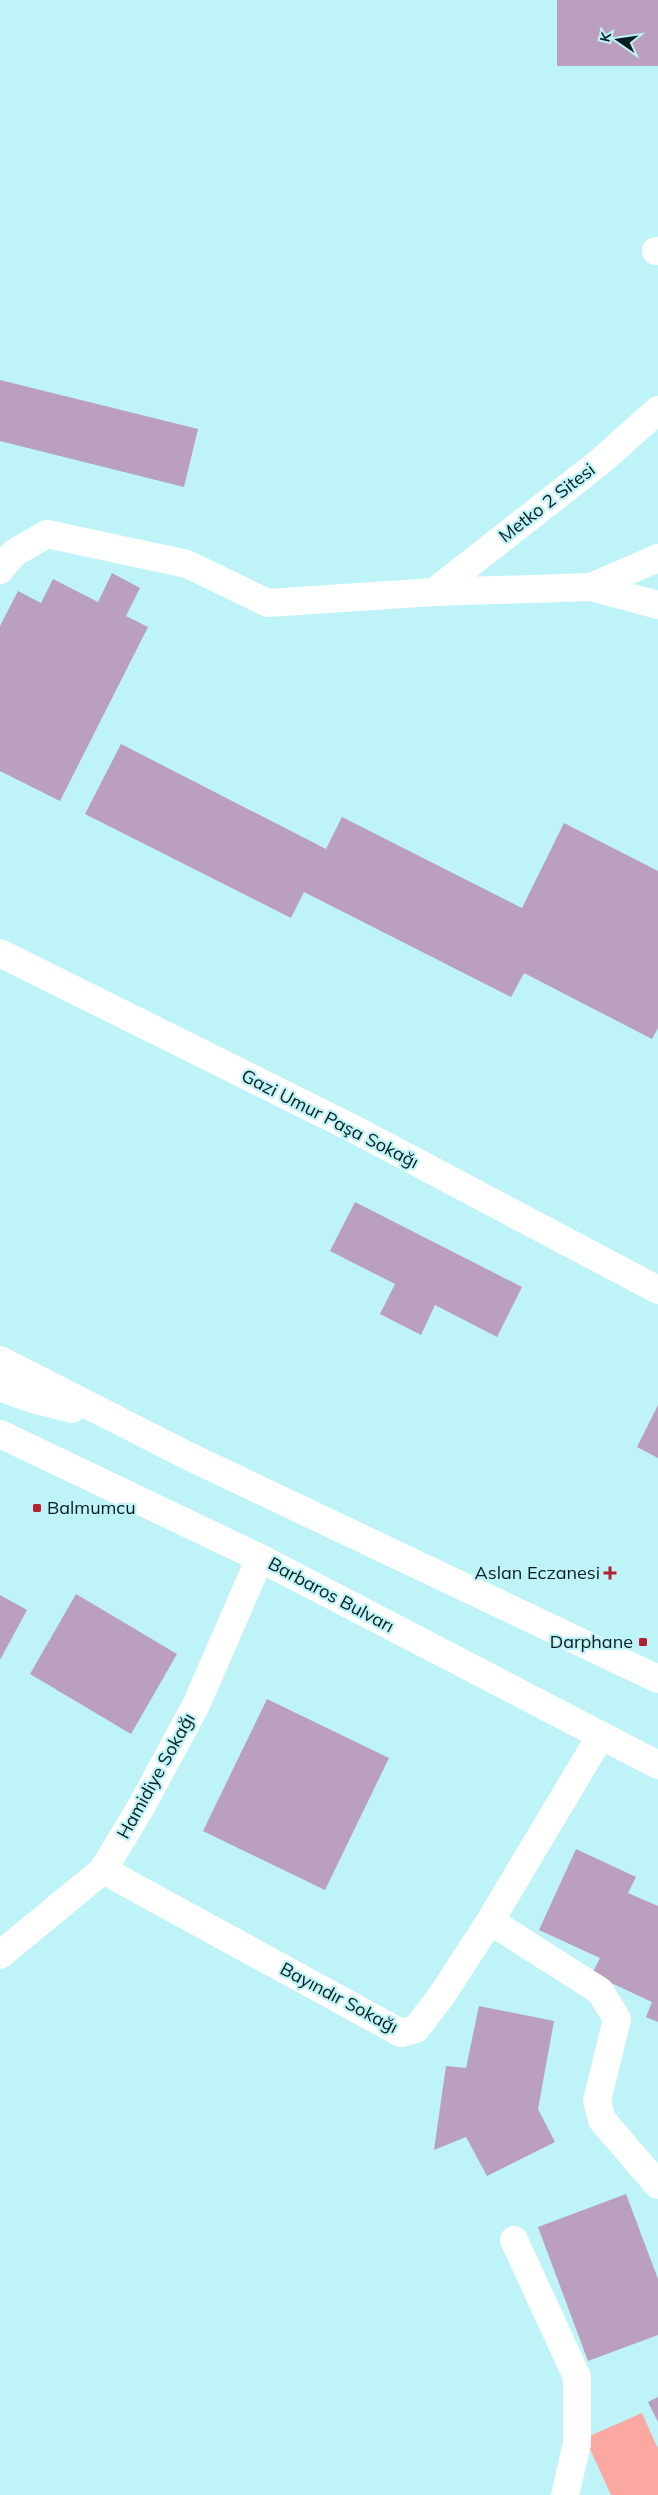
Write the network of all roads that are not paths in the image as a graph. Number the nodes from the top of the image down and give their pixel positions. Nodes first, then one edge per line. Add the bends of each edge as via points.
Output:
1 (658, 410) edge
2 (658, 558) edge
3 (0, 570) edge
4 (591, 587) junction
5 (434, 592) junction
6 (658, 605) edge
7 (0, 953) edge
8 (658, 1290) edge
9 (0, 1360) edge
10 (0, 1387) edge
11 (114, 1419) junction
12 (0, 1434) edge
13 (260, 1558) junction
14 (658, 1679) edge
15 (600, 1737) junction
16 (658, 1766) edge
17 (103, 1870) junction
18 (490, 1921) junction
19 (0, 1955) edge
20 (658, 2185) edge
21 (514, 2240) dead end
22 (565, 2495) edge

1 - 5 street, Metko 2 Sitesi via 602,461
2 - 4 street
3 - 5 street via 14,553 46,534 187,564 268,603
4 - 5 street
4 - 6 street
7 - 8 street, Gazi Umur Paşa Sokağı via 354,1130
9 - 11 street
10 - 11 street via 32,1399
11 - 14 street
12 - 13 street, Barbaros Bulvarı
13 - 15 street, Barbaros Bulvarı
13 - 17 street, Hamidiye Sokağı via 196,1705 142,1807
15 - 16 street, Barbaros Bulvarı
15 - 18 street, Bayındır Sokağı
17 - 18 street, Bayındır Sokağı via 400,2034 416,2029
17 - 19 street, Hamidiye Sokağı
18 - 20 street via 600,1991 617,2019 598,2101 602,2120
21 - 22 street via 577,2377 577,2444

